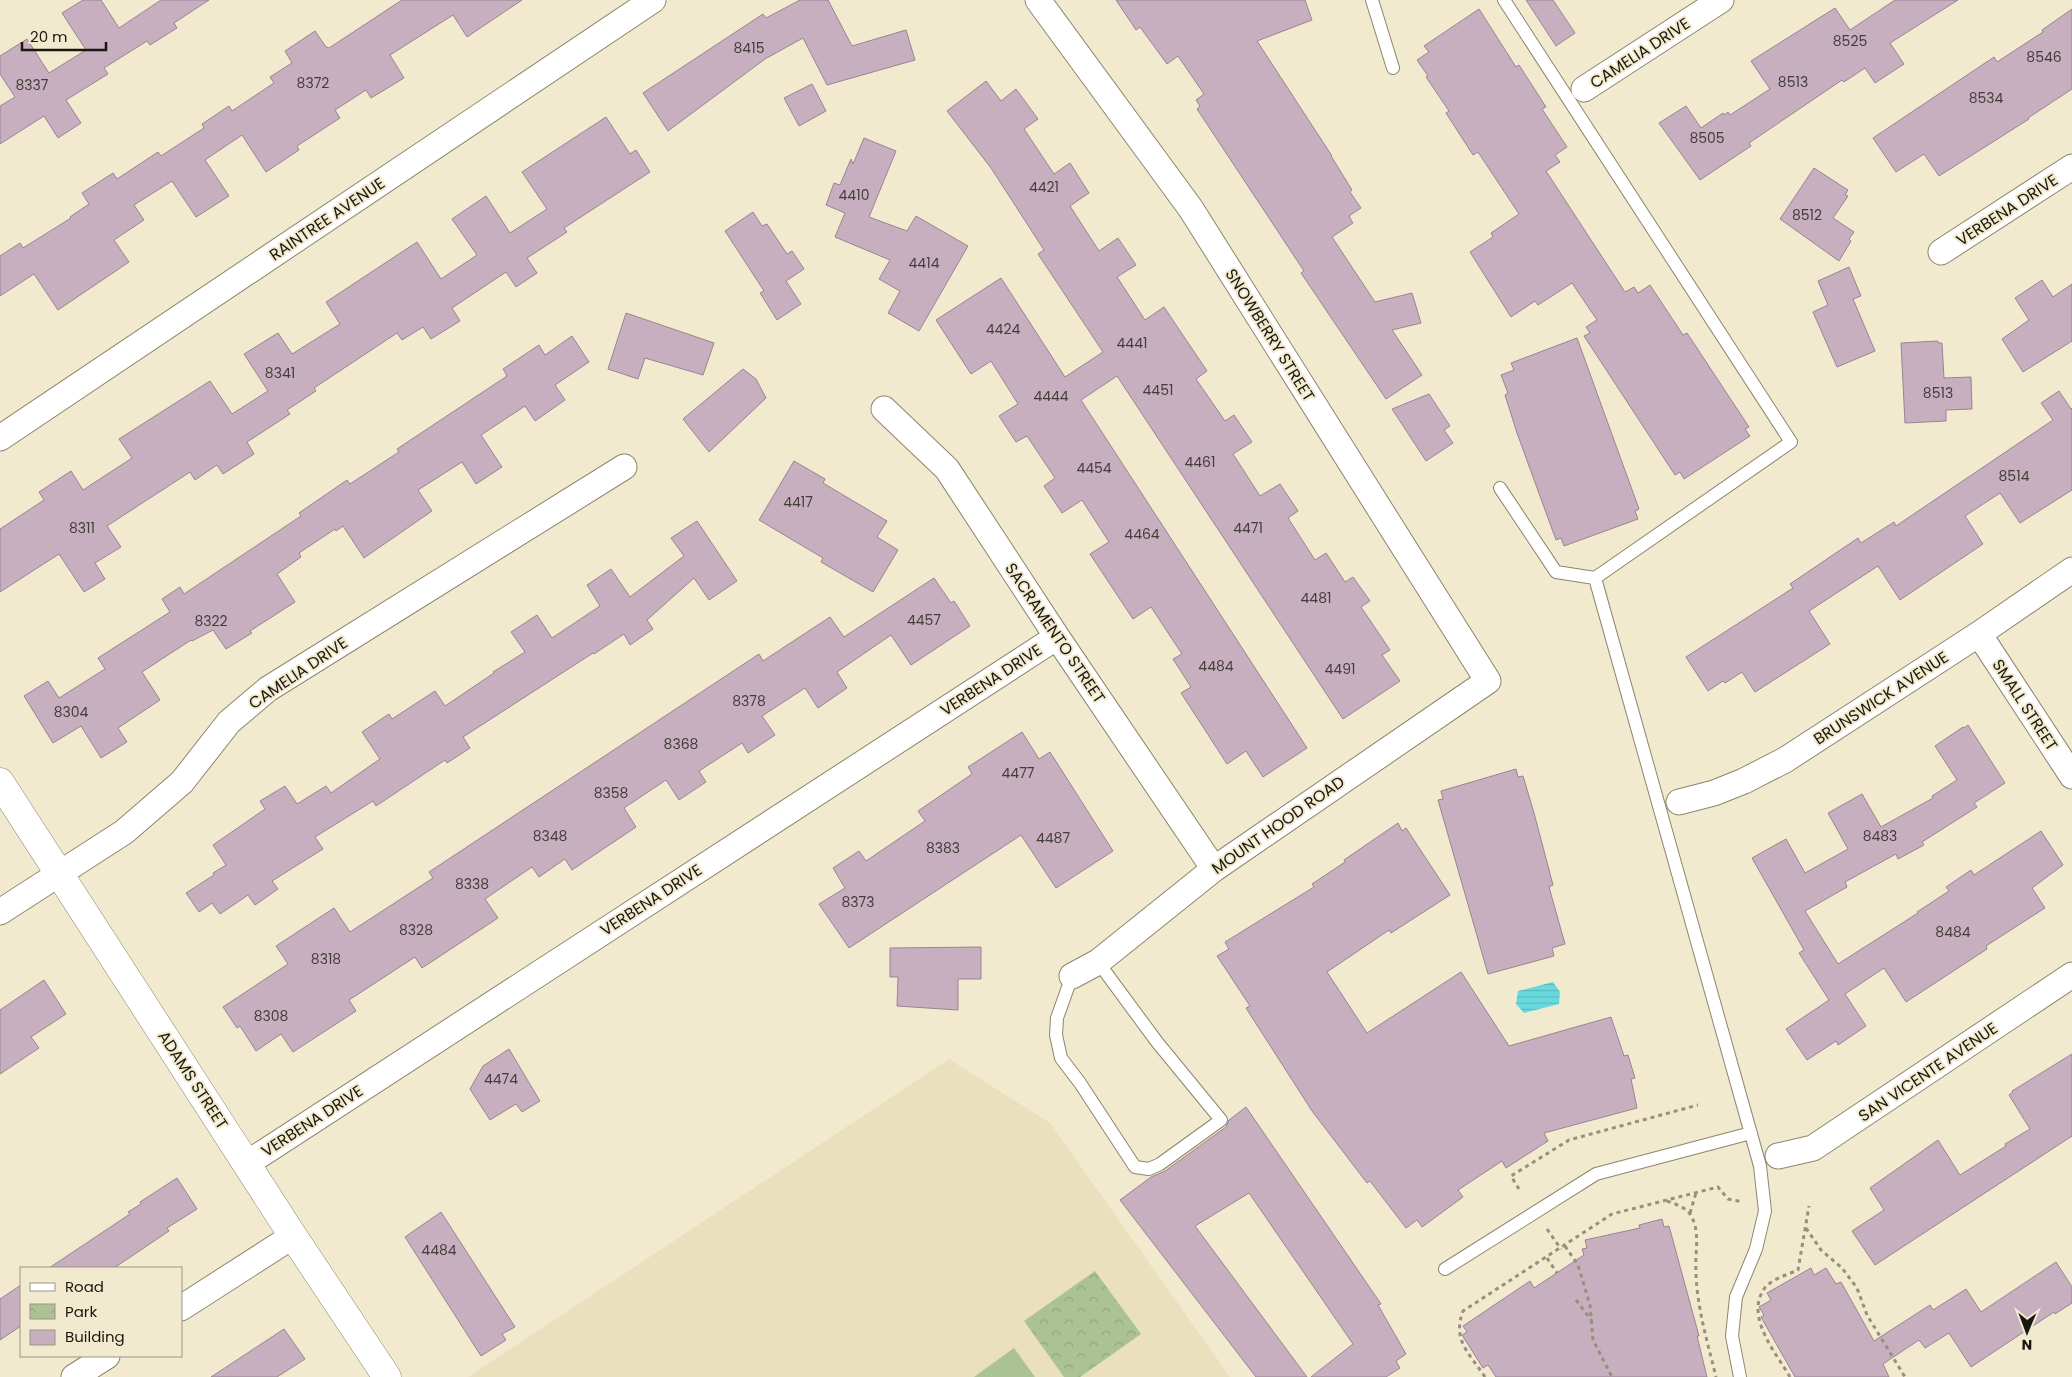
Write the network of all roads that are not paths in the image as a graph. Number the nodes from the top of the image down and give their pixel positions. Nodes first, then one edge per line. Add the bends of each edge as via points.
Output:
1 (653, 0) edge
2 (1038, 0) edge
3 (1372, 0) edge
4 (1504, 0) edge
5 (1721, 0) edge
6 (1393, 68) dead end
7 (1576, 94) junction
8 (2072, 167) edge
9 (1941, 252) dead end
10 (884, 409) dead end
11 (0, 438) edge
12 (624, 467) dead end
13 (1500, 488) dead end
14 (2072, 570) edge
15 (1595, 578) junction
16 (1979, 634) junction
17 (1057, 637) junction
18 (1488, 681) joint
19 (2072, 776) edge
20 (0, 782) edge
21 (1669, 804) junction
22 (1214, 869) junction
23 (60, 873) junction
24 (0, 912) edge
25 (1098, 962) junction
26 (2072, 975) edge
27 (1072, 976) joint
28 (1751, 1132) junction
29 (1769, 1159) junction
30 (246, 1164) junction
31 (293, 1236) junction
32 (1445, 1269) dead end
33 (182, 1307) edge
34 (105, 1357) edge
35 (74, 1377) edge
36 (387, 1377) edge
37 (1740, 1377) edge

1 - 11 street, RAINTREE AVENUE
2 - 18 street, SNOWBERRY STREET via 1190,209
3 - 6 lane
4 - 7 lane
5 - 7 street, CAMELIA DRIVE
7 - 15 lane via 1791,442
8 - 9 street, VERBENA DRIVE
10 - 17 street, SACRAMENTO STREET via 947,469
12 - 23 street, CAMELIA DRIVE via 268,689 229,722 182,782 124,832
13 - 15 lane via 1556,572
14 - 16 street, BRUNSWICK AVENUE
15 - 21 lane
16 - 19 street, SMALL STREET
16 - 21 street, BRUNSWICK AVENUE via 1785,760 1714,793
17 - 22 street, SACRAMENTO STREET
17 - 30 street, VERBENA DRIVE
18 - 22 street, MOUNT HOOD ROAD
20 - 23 main road, ADAMS STREET
21 - 28 lane
22 - 25 street, MOUNT HOOD ROAD
23 - 24 street, CAMELIA DRIVE
23 - 30 main road, ADAMS STREET
25 - 27 street, MOUNT HOOD ROAD
25 - 27 lane via 1157,1042 1221,1120 1149,1169 1135,1167 1061,1058 1056,1035 1058,1018
26 - 29 street, SAN VICENTE AVENUE via 1814,1148
28 - 29 lane
28 - 32 lane via 1596,1174
29 - 37 lane via 1765,1211 1756,1249 1736,1297 1732,1336
30 - 31 main road, ADAMS STREET
31 - 33 street
31 - 36 main road, ADAMS STREET
34 - 35 street

